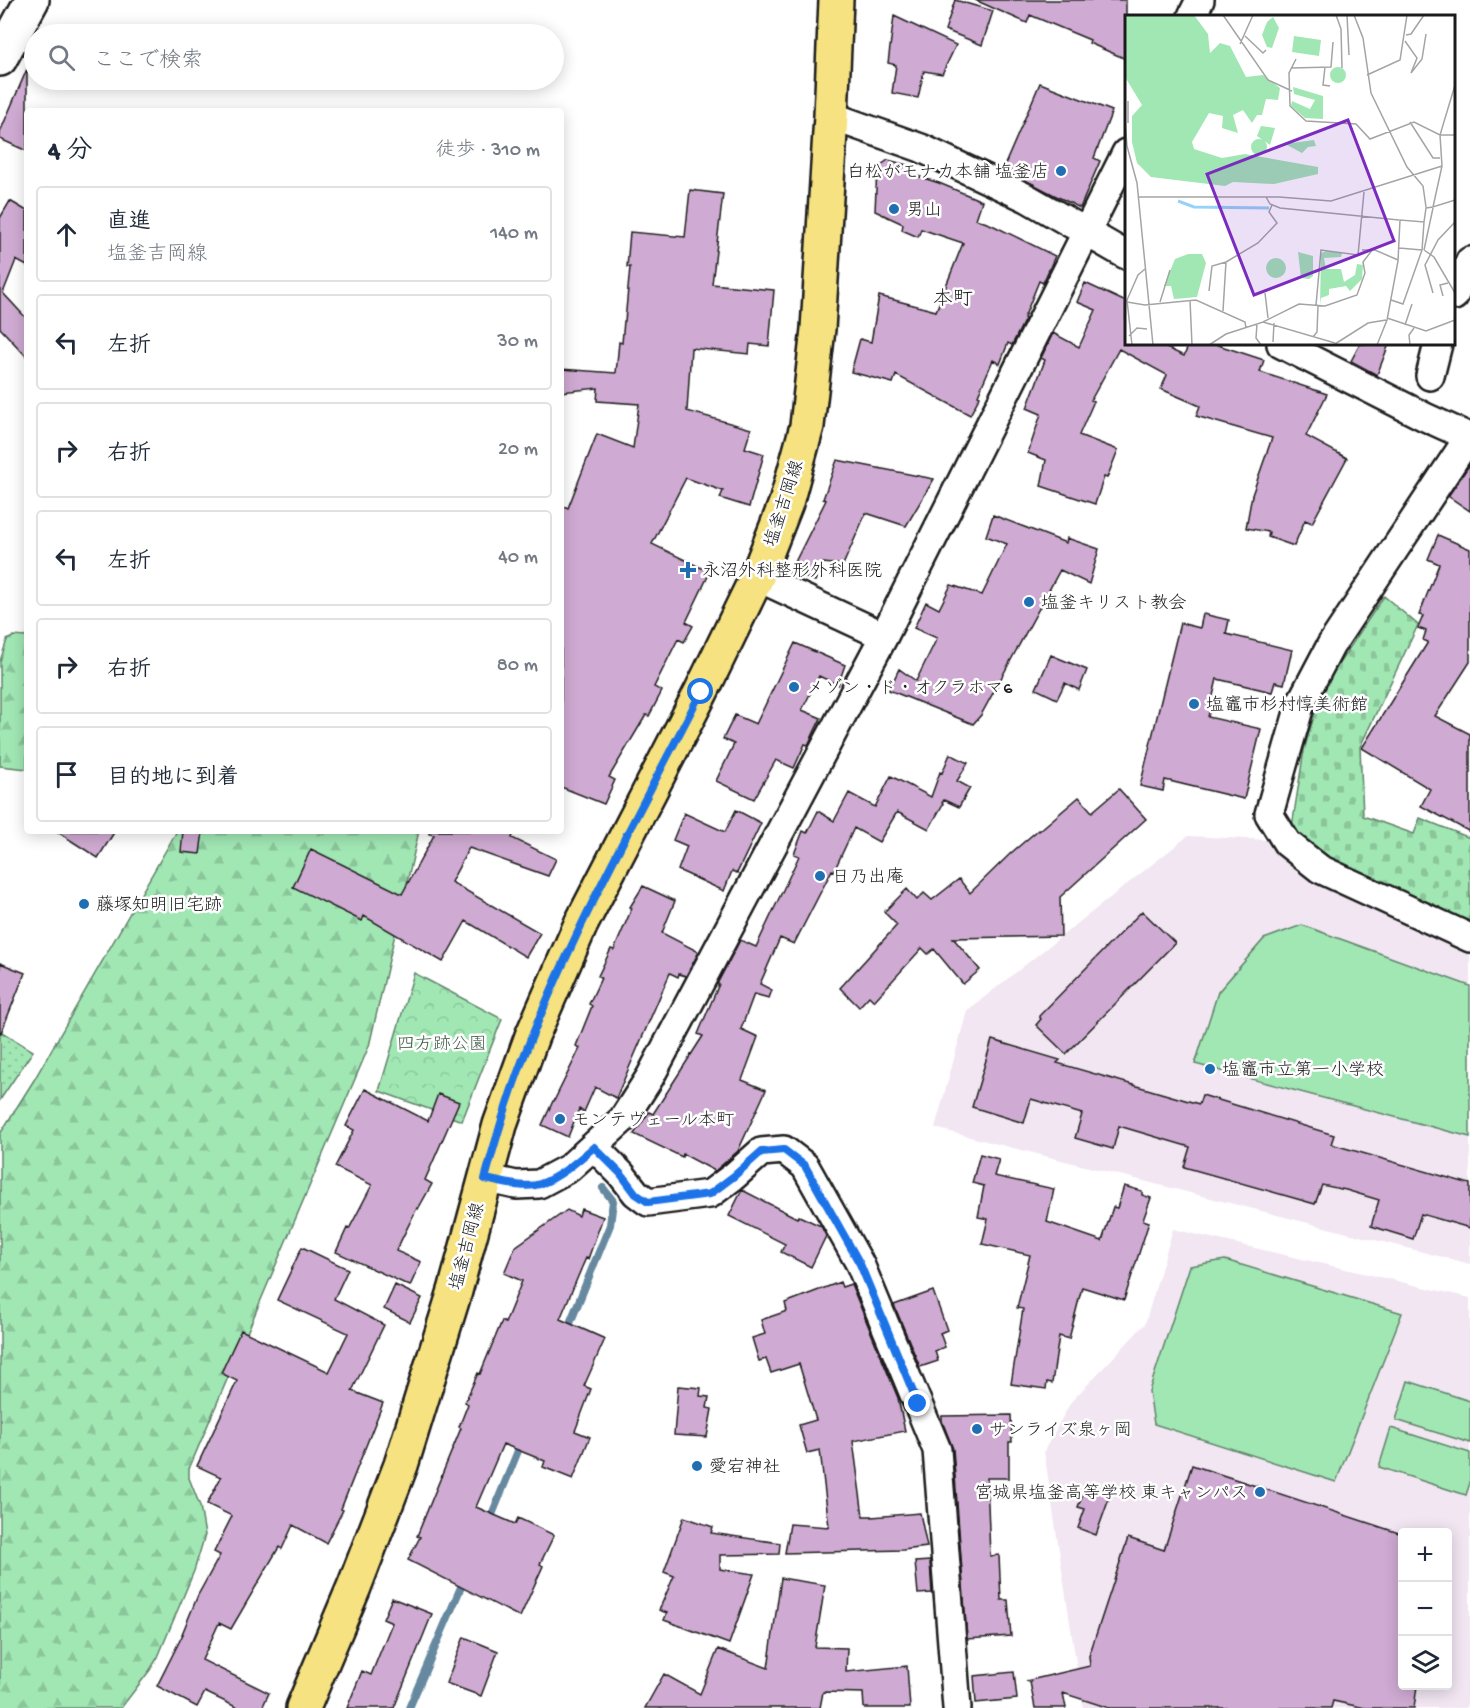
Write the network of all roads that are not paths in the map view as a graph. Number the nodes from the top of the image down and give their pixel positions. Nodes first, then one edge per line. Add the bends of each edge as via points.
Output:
1 (32, 0) edge
2 (836, 0) edge
3 (1200, 0) edge
4 (1192, 15) edge
5 (0, 59) edge
6 (831, 116) junction
7 (1125, 155) edge
8 (1088, 232) junction
9 (1125, 254) edge
10 (1470, 262) edge
11 (1455, 294) edge
12 (1283, 345) edge
13 (1438, 345) edge
14 (1430, 376) dead end
15 (1470, 438) edge
16 (757, 577) junction
17 (884, 636) junction
18 (1470, 938) edge
19 (594, 1147) junction
20 (485, 1179) junction
21 (303, 1708) edge
22 (957, 1708) edge

1 - 5 street
2 - 6 main road, 塩釜吉岡線
3 - 4 street
6 - 8 street via 921,148
6 - 16 main road, 塩釜吉岡線 via 818,329 807,426 786,503
7 - 8 street
8 - 9 street
8 - 17 street
10 - 11 street
12 - 15 street
13 - 14 street
15 - 18 street via 1331,645 1301,702 1269,814 1287,843 1320,868
16 - 17 street
16 - 20 main road, 塩釜吉岡線 via 581,924 532,1036
17 - 19 street via 650,1077 623,1119
19 - 20 street via 569,1168 539,1184 516,1185
19 - 22 street via 648,1202 710,1194 761,1152 784,1150 805,1166 860,1264 937,1450
20 - 21 main road, 塩釜吉岡線 via 401,1465

